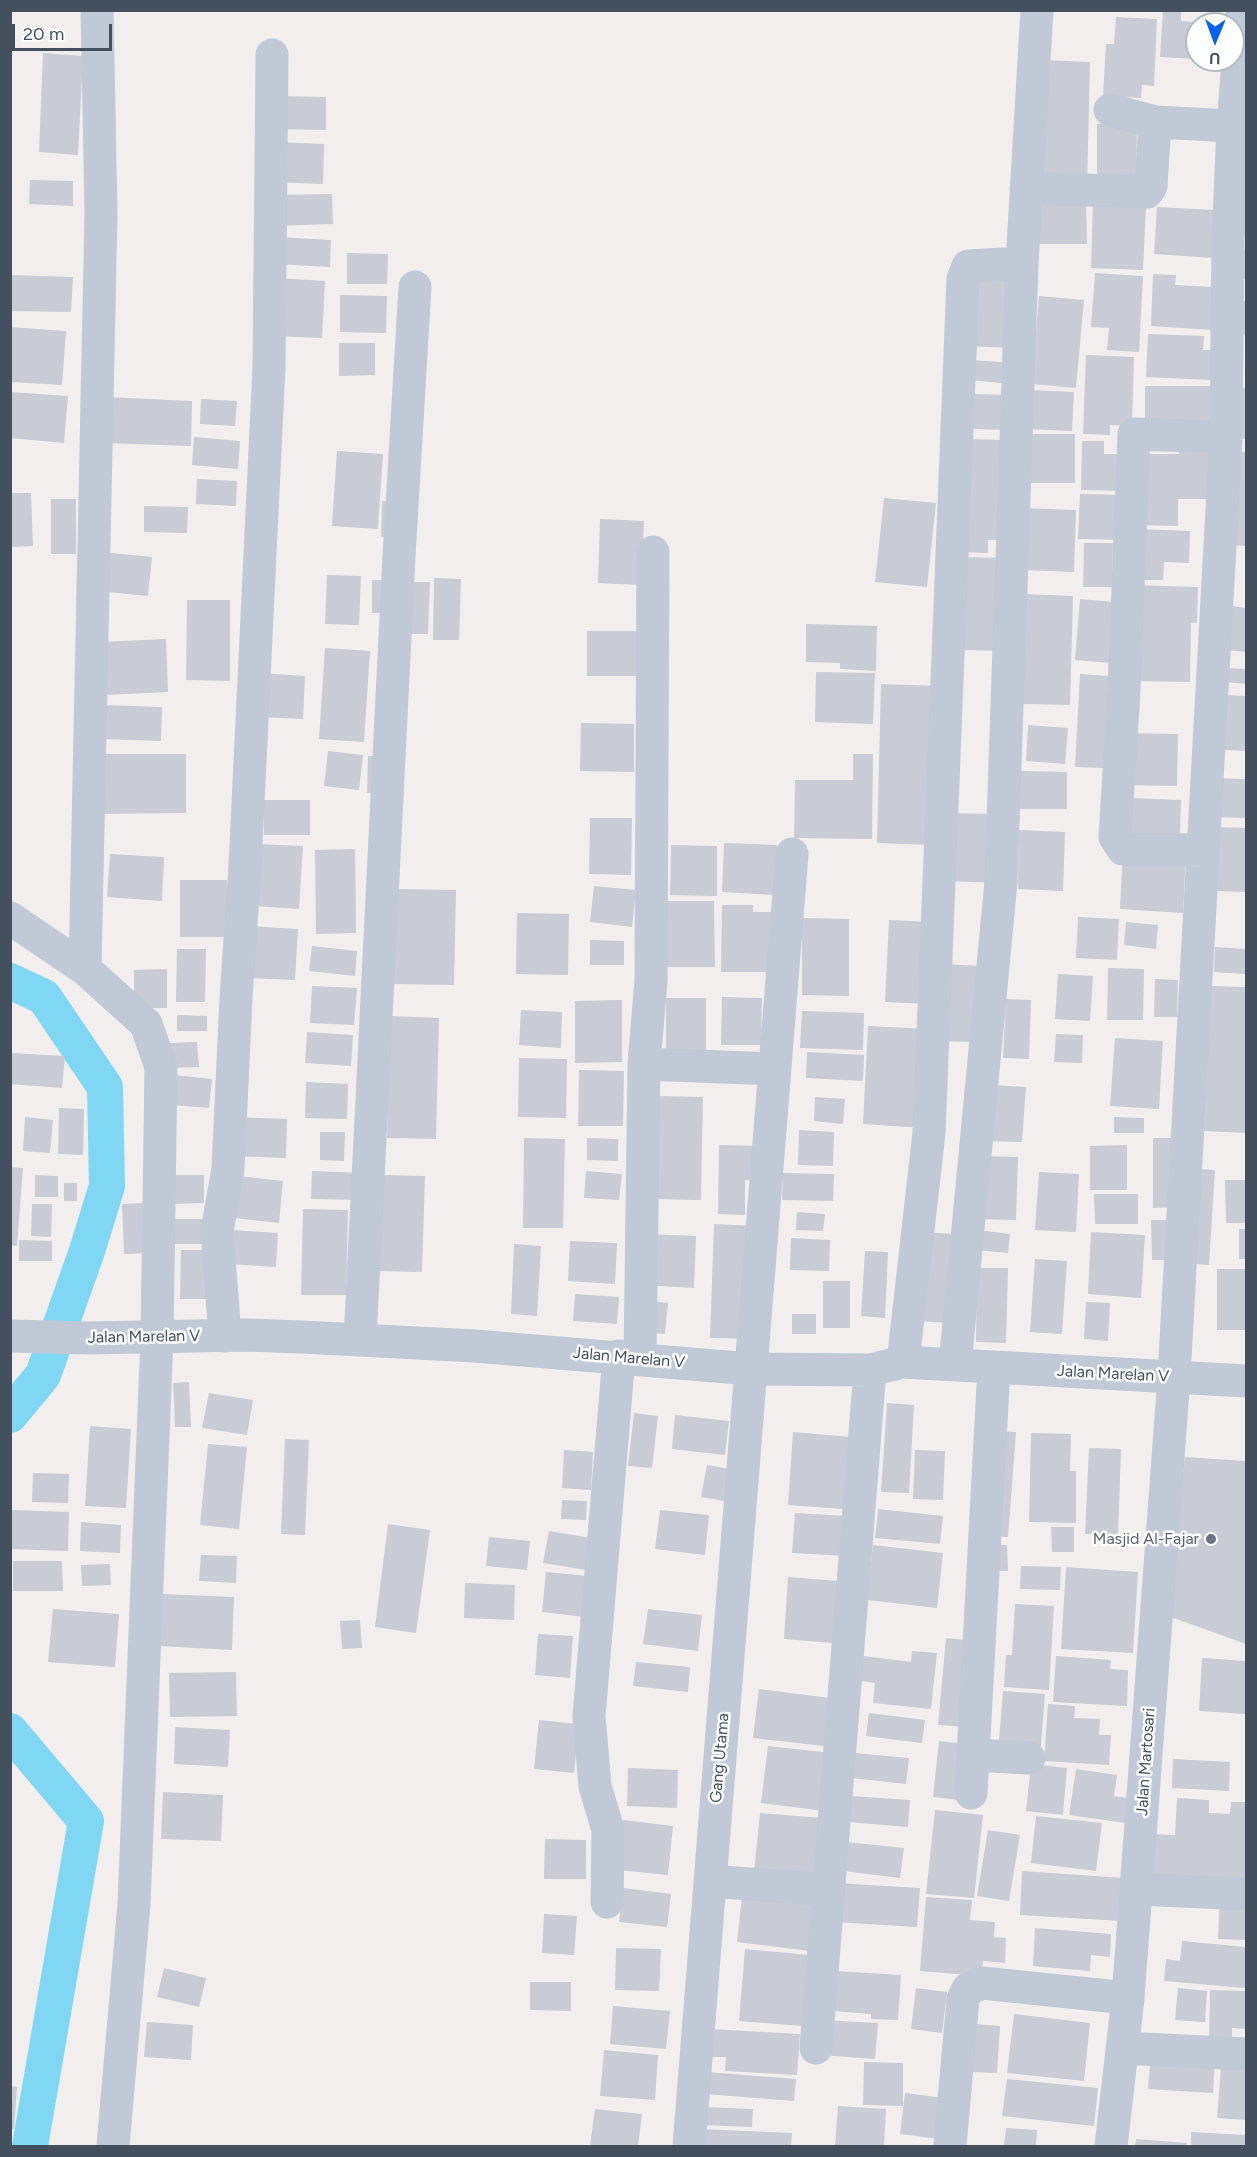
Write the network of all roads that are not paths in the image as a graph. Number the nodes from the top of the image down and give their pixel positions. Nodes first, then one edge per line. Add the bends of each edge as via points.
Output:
1 (97, 10) edge
2 (1037, 10) edge
3 (1242, 10) edge
4 (272, 55) dead end
5 (1110, 110) dead end
6 (1155, 122) junction
7 (1233, 126) junction
8 (1026, 188) junction
9 (1022, 263) junction
10 (415, 287) dead end
11 (1226, 437) junction
12 (653, 552) dead end
13 (1203, 850) junction
14 (792, 854) dead end
15 (10, 918) edge
16 (85, 969) junction
17 (644, 1064) junction
18 (775, 1069) junction
19 (10, 1336) edge
20 (225, 1336) junction
21 (157, 1338) junction
22 (360, 1340) junction
23 (629, 1357) junction
24 (903, 1362) junction
25 (955, 1365) junction
26 (994, 1367) junction
27 (751, 1369) junction
28 (870, 1370) junction
29 (1174, 1377) junction
30 (1246, 1381) edge
31 (973, 1755) junction
32 (1029, 1758) dead end
33 (971, 1793) dead end
34 (710, 1881) junction
35 (1137, 1889) junction
36 (828, 1890) junction
37 (1246, 1894) edge
38 (607, 1902) dead end
39 (1128, 1998) junction
40 (816, 2048) dead end
41 (1122, 2048) junction
42 (1246, 2054) edge
43 (113, 2146) edge
44 (689, 2146) edge
45 (950, 2146) edge
46 (1111, 2146) edge

1 - 16 street via 101,213
2 - 8 street
3 - 7 street, Jalan Martosari
4 - 20 street via 268,367 246,855 228,1168 217,1231
5 - 6 street
6 - 7 street
6 - 8 street via 1148,192
7 - 11 street, Jalan Martosari
8 - 9 street
9 - 24 street via 968,266 963,279 929,1133
9 - 25 street via 1001,882
10 - 22 street
11 - 13 street, Jalan Martosari
11 - 13 street via 1134,434 1115,837 1123,849
12 - 17 street via 651,981
13 - 29 street, Jalan Martosari
14 - 18 street, Gang Utama
15 - 16 street
16 - 21 street via 146,1024 161,1067
17 - 18 street
17 - 23 street
18 - 27 street, Gang Utama
19 - 21 street, Jalan Marelan V
20 - 21 street, Jalan Marelan V
20 - 22 street, Jalan Marelan V
21 - 43 street via 134,1904
22 - 23 street, Jalan Marelan V
23 - 27 street, Jalan Marelan V
23 - 38 street via 589,1716 595,1786 608,1830
24 - 25 street, Jalan Marelan V
24 - 28 street, Jalan Marelan V
25 - 26 street, Jalan Marelan V
26 - 29 street, Jalan Marelan V
26 - 31 street
27 - 28 street, Jalan Marelan V
27 - 34 street, Gang Utama
28 - 36 street
29 - 30 street, Jalan Marelan V
29 - 35 street, Jalan Martosari
31 - 32 street
31 - 33 street
34 - 36 street
34 - 44 street, Gang Utama
35 - 37 street
35 - 39 street, Jalan Martosari
36 - 40 street
39 - 41 street, Jalan Martosari
39 - 45 street via 982,1983 968,1989 963,1999
41 - 42 street
41 - 46 street, Jalan Martosari

